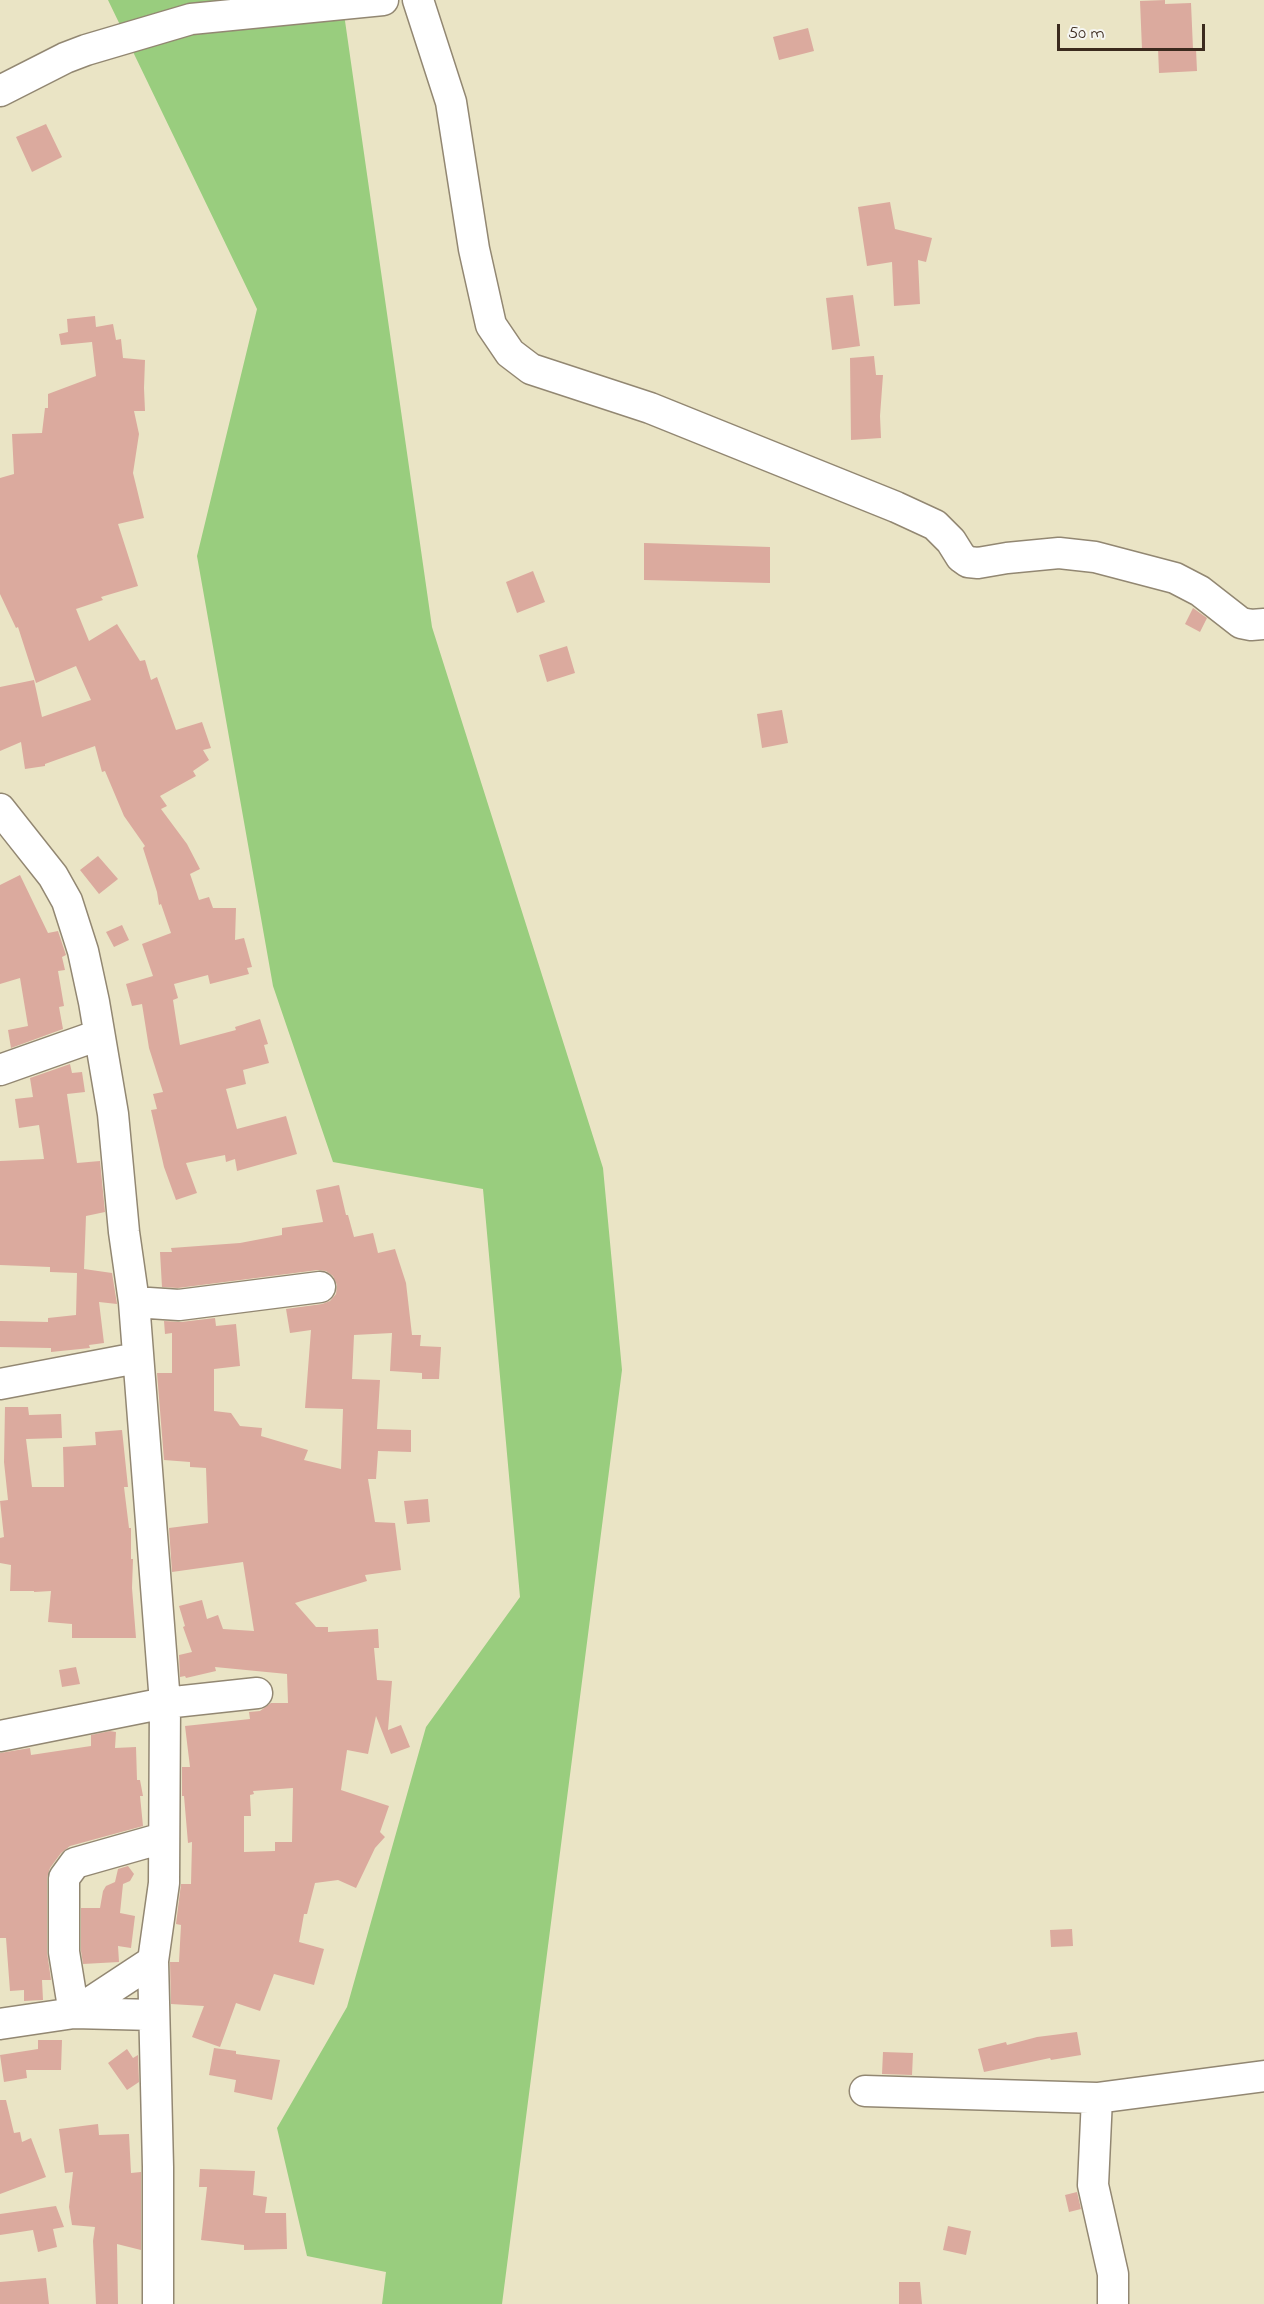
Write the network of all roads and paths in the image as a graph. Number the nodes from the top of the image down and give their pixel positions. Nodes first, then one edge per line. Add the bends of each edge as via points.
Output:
1 (383, 0) edge
2 (418, 0) edge
3 (0, 91) edge
4 (1264, 624) edge
5 (0, 809) edge
6 (99, 1035) junction
7 (0, 1070) edge
8 (320, 1287) dead end
9 (134, 1302) junction
10 (137, 1358) junction
11 (0, 1384) edge
12 (257, 1693) dead end
13 (165, 1703) junction
14 (0, 1736) edge
15 (163, 1838) junction
16 (153, 1961) junction
17 (74, 2013) junction
18 (154, 2015) junction
19 (0, 2024) edge
20 (1264, 2076) edge
21 (865, 2091) dead end
22 (1097, 2098) junction
23 (158, 2304) edge
24 (1113, 2304) edge

1 - 3 street via 191,19 86,50
2 - 4 street via 451,102 474,249 491,325 510,353 531,369 650,408 896,507 935,525 968,562 1059,553 1095,557 1175,578 1200,591 1241,623
5 - 6 street via 53,876 67,901 83,951
6 - 7 street
6 - 9 street
8 - 9 street via 179,1305
9 - 10 street
10 - 11 street
10 - 13 street
12 - 13 street
13 - 14 street
13 - 15 street
15 - 16 street via 165,1883
15 - 17 street via 75,1863 64,1878 64,1952
16 - 17 street
16 - 18 street
17 - 18 street
17 - 19 street
18 - 23 street
20 - 22 street
21 - 22 street
22 - 24 street via 1093,2185 1113,2274

